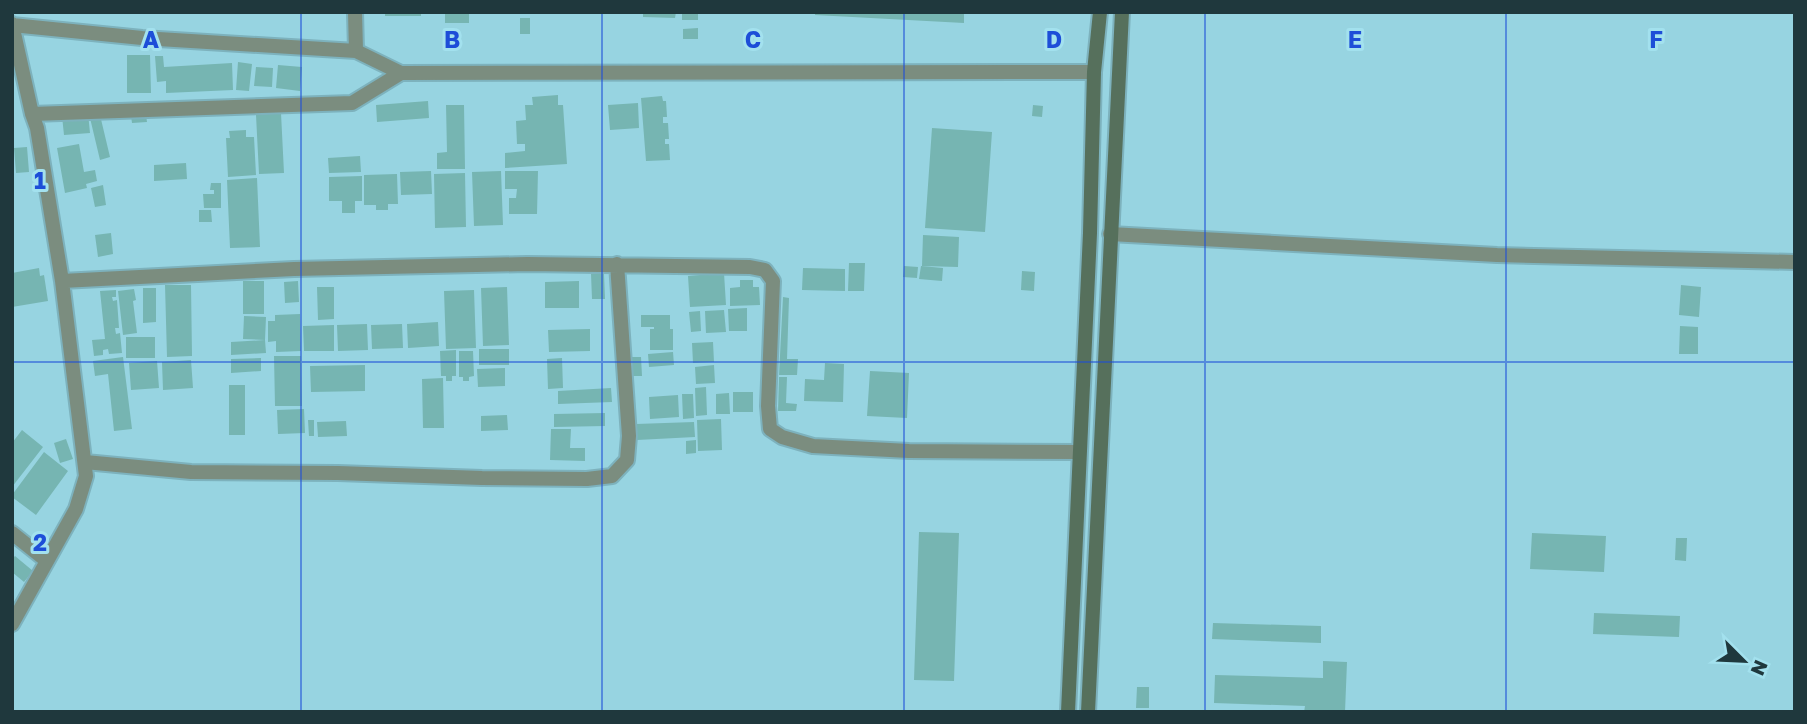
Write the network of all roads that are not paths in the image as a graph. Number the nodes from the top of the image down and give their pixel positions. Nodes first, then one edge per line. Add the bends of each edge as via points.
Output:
1 (355, 12) edge
2 (1100, 12) edge
3 (1122, 12) edge
4 (12, 25) edge
5 (356, 51) junction
6 (1094, 72) junction
7 (401, 73) junction
8 (32, 114) junction
9 (1110, 233) junction
10 (1795, 262) edge
11 (617, 264) junction
12 (62, 281) junction
13 (1079, 452) junction
14 (85, 462) junction
15 (12, 533) edge
16 (47, 561) junction
17 (12, 624) edge
18 (1068, 712) edge
19 (1088, 712) edge

1 - 5 street
2 - 6 street
3 - 9 street
4 - 5 street
4 - 8 street
5 - 7 street
6 - 7 street
6 - 13 street
7 - 8 street via 352,103
8 - 12 street
9 - 10 street via 1497,255
9 - 19 street
11 - 12 street via 294,269
11 - 13 street via 765,270 773,281 770,429 782,437 813,446 909,451
11 - 14 street via 629,436 627,460 612,476 191,472
12 - 14 street
13 - 18 street
14 - 16 street via 86,476 76,509
15 - 16 street
16 - 17 street

